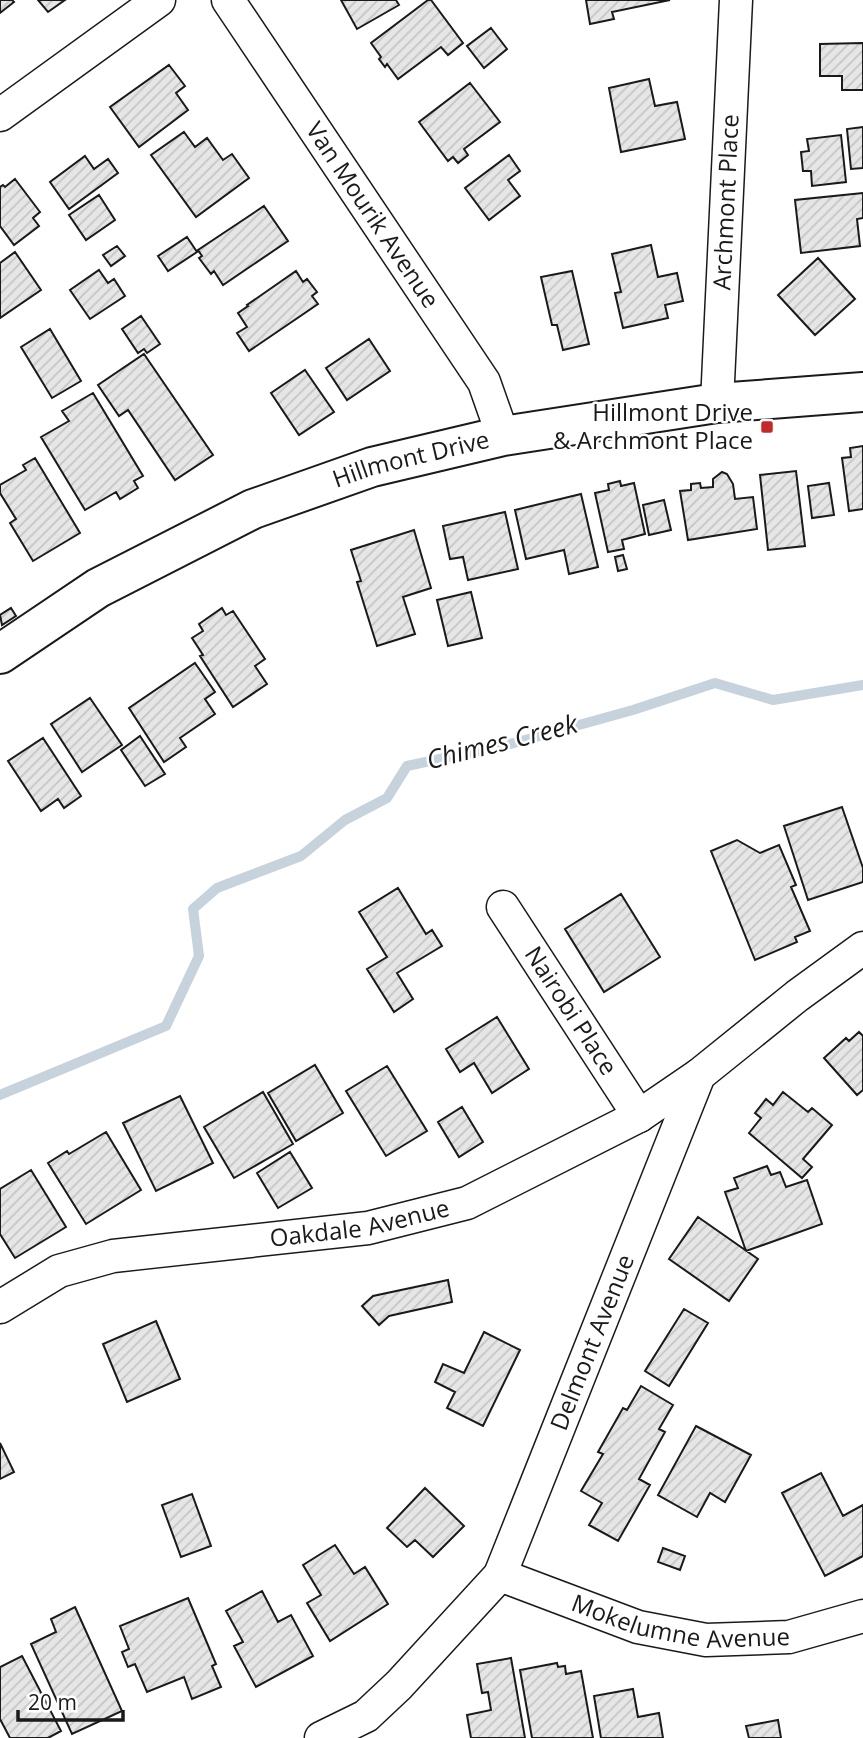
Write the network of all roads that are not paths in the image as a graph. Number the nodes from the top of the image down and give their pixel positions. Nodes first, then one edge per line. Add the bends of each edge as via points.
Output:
1 (159, 0) edge
2 (228, 0) edge
3 (736, 0) edge
4 (0, 115) edge
5 (863, 393) edge
6 (717, 403) junction
7 (503, 436) junction
8 (0, 654) edge
9 (503, 907) dead end
10 (863, 948) edge
11 (699, 1075) junction
12 (639, 1116) junction
13 (0, 1307) edge
14 (500, 1576) junction
15 (863, 1616) edge
16 (321, 1738) edge

1 - 4 street
2 - 7 street, Van Mourik Avenue via 484,382
3 - 6 street, Archmont Place
5 - 6 street, Hillmont Drive
6 - 7 street, Hillmont Drive
7 - 8 street, Hillmont Drive via 372,467 253,509 98,588
9 - 12 street, Nairobi Place
10 - 11 street, Delmont Avenue
11 - 12 street, Oakdale Avenue
11 - 14 street, Delmont Avenue
12 - 13 street, Oakdale Avenue via 467,1203 368,1228 113,1256 59,1271
14 - 15 street, Mokelumne Avenue via 638,1627 706,1640 789,1637
14 - 16 street, Delmont Avenue via 366,1716

